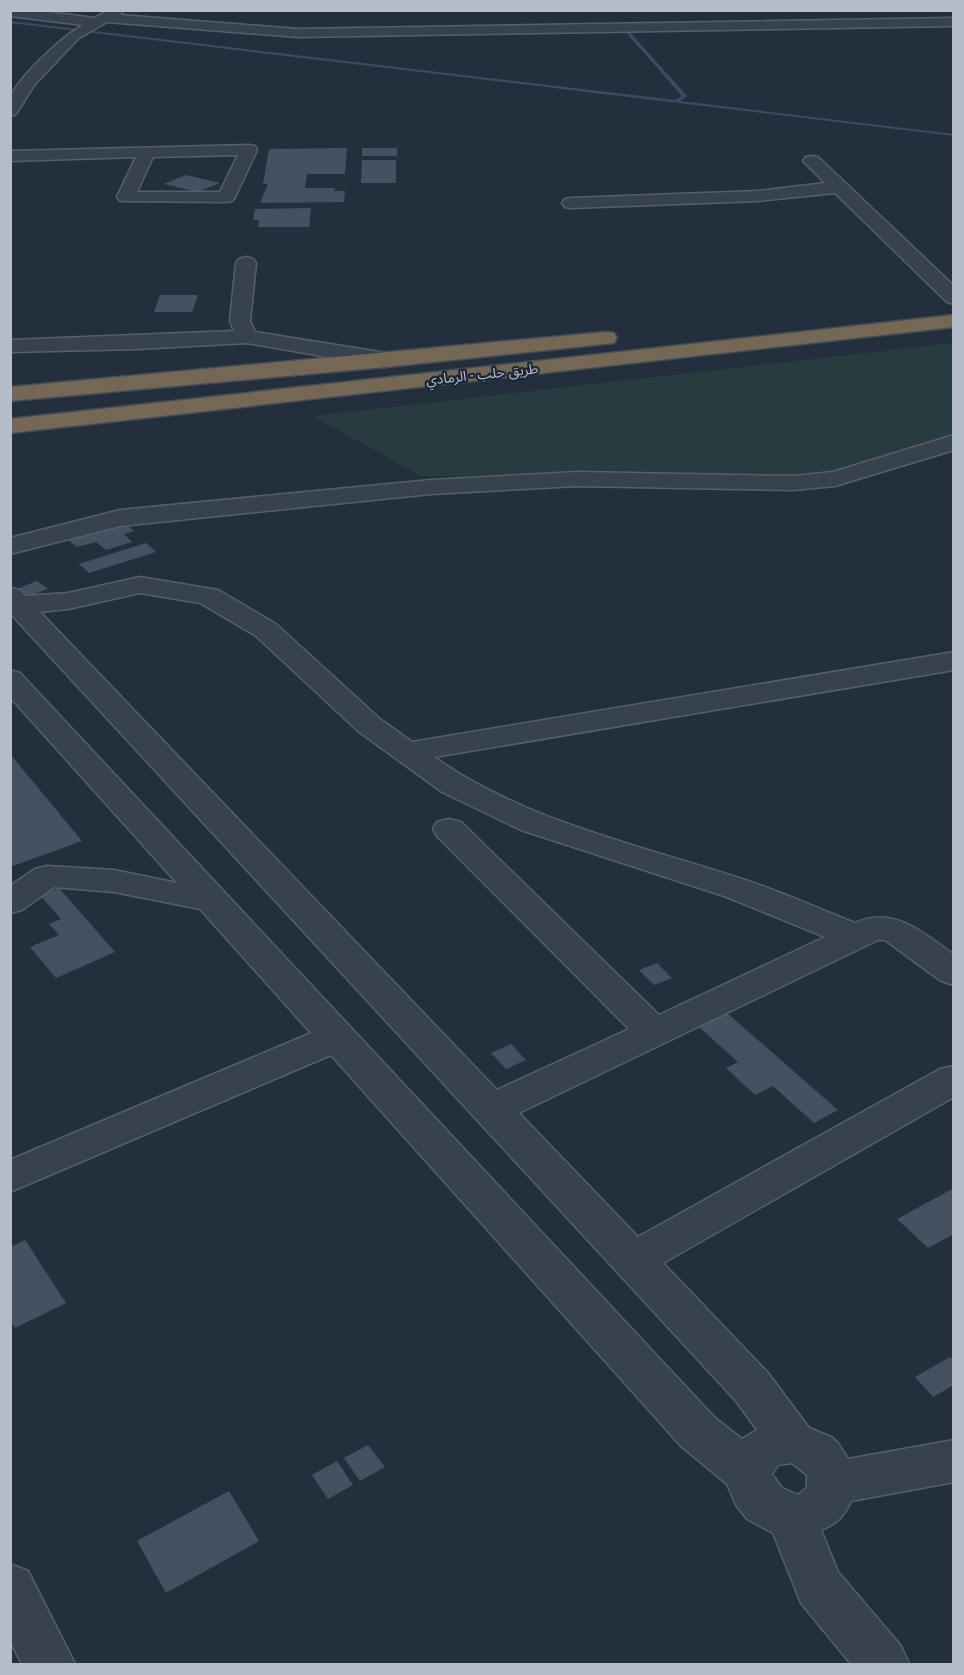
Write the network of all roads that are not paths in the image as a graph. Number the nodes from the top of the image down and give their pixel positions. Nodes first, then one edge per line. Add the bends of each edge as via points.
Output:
1 (10, 12) edge
2 (107, 17) edge
3 (954, 22) edge
4 (10, 111) edge
5 (147, 152) junction
6 (10, 156) edge
7 (812, 161) dead end
8 (838, 187) junction
9 (571, 202) dead end
10 (246, 263) dead end
11 (954, 300) edge
12 (835, 314) dead end
13 (954, 321) edge
14 (622, 336) dead end
15 (247, 337) junction
16 (10, 346) edge
17 (386, 360) junction
18 (10, 394) edge
19 (10, 426) edge
20 (954, 441) edge
21 (10, 546) edge
22 (15, 601) edge
23 (954, 661) edge
24 (10, 679) edge
25 (406, 752) junction
26 (449, 829) dead end
27 (213, 901) junction
28 (10, 902) edge
29 (855, 936) junction
30 (954, 973) edge
31 (654, 1032) junction
32 (337, 1037) junction
33 (954, 1079) edge
34 (492, 1109) junction
35 (10, 1177) edge
36 (633, 1260) junction
37 (792, 1442) junction
38 (954, 1461) edge
39 (748, 1472) junction
40 (833, 1483) junction
41 (791, 1516) junction
42 (10, 1587) edge
43 (49, 1665) edge
44 (883, 1665) edge

1 - 2 street
2 - 3 street via 298,33
2 - 4 street via 74,35 29,81
5 - 5 street via 126,196 226,197 249,150
5 - 6 street
7 - 8 street
8 - 9 street via 758,196
8 - 11 street
10 - 15 street via 240,321
11 - 12 highway
13 - 19 highway, طريق حلب - الرمادي
14 - 17 highway, طريق حلب - الرمادي
15 - 16 street
15 - 17 street
17 - 18 highway, طريق حلب - الرمادي
20 - 21 street via 835,479 577,480 431,487 120,518
22 - 25 street via 68,601 140,585 208,596 266,630 369,725
22 - 34 street
23 - 25 street
24 - 27 street
25 - 29 street via 453,785 533,823 736,888
26 - 31 street
27 - 28 street via 114,881 47,876
27 - 32 street
29 - 30 street via 872,929 893,929
29 - 31 street
31 - 34 street
32 - 35 street
32 - 39 street via 698,1432
33 - 36 street
34 - 36 street
36 - 37 street via 752,1388
37 - 39 street via 771,1444 755,1454
37 - 40 street via 813,1450 828,1465
38 - 40 street
39 - 41 street via 753,1492 768,1508
40 - 41 street via 828,1501 813,1513
41 - 44 street via 819,1587
42 - 43 street

